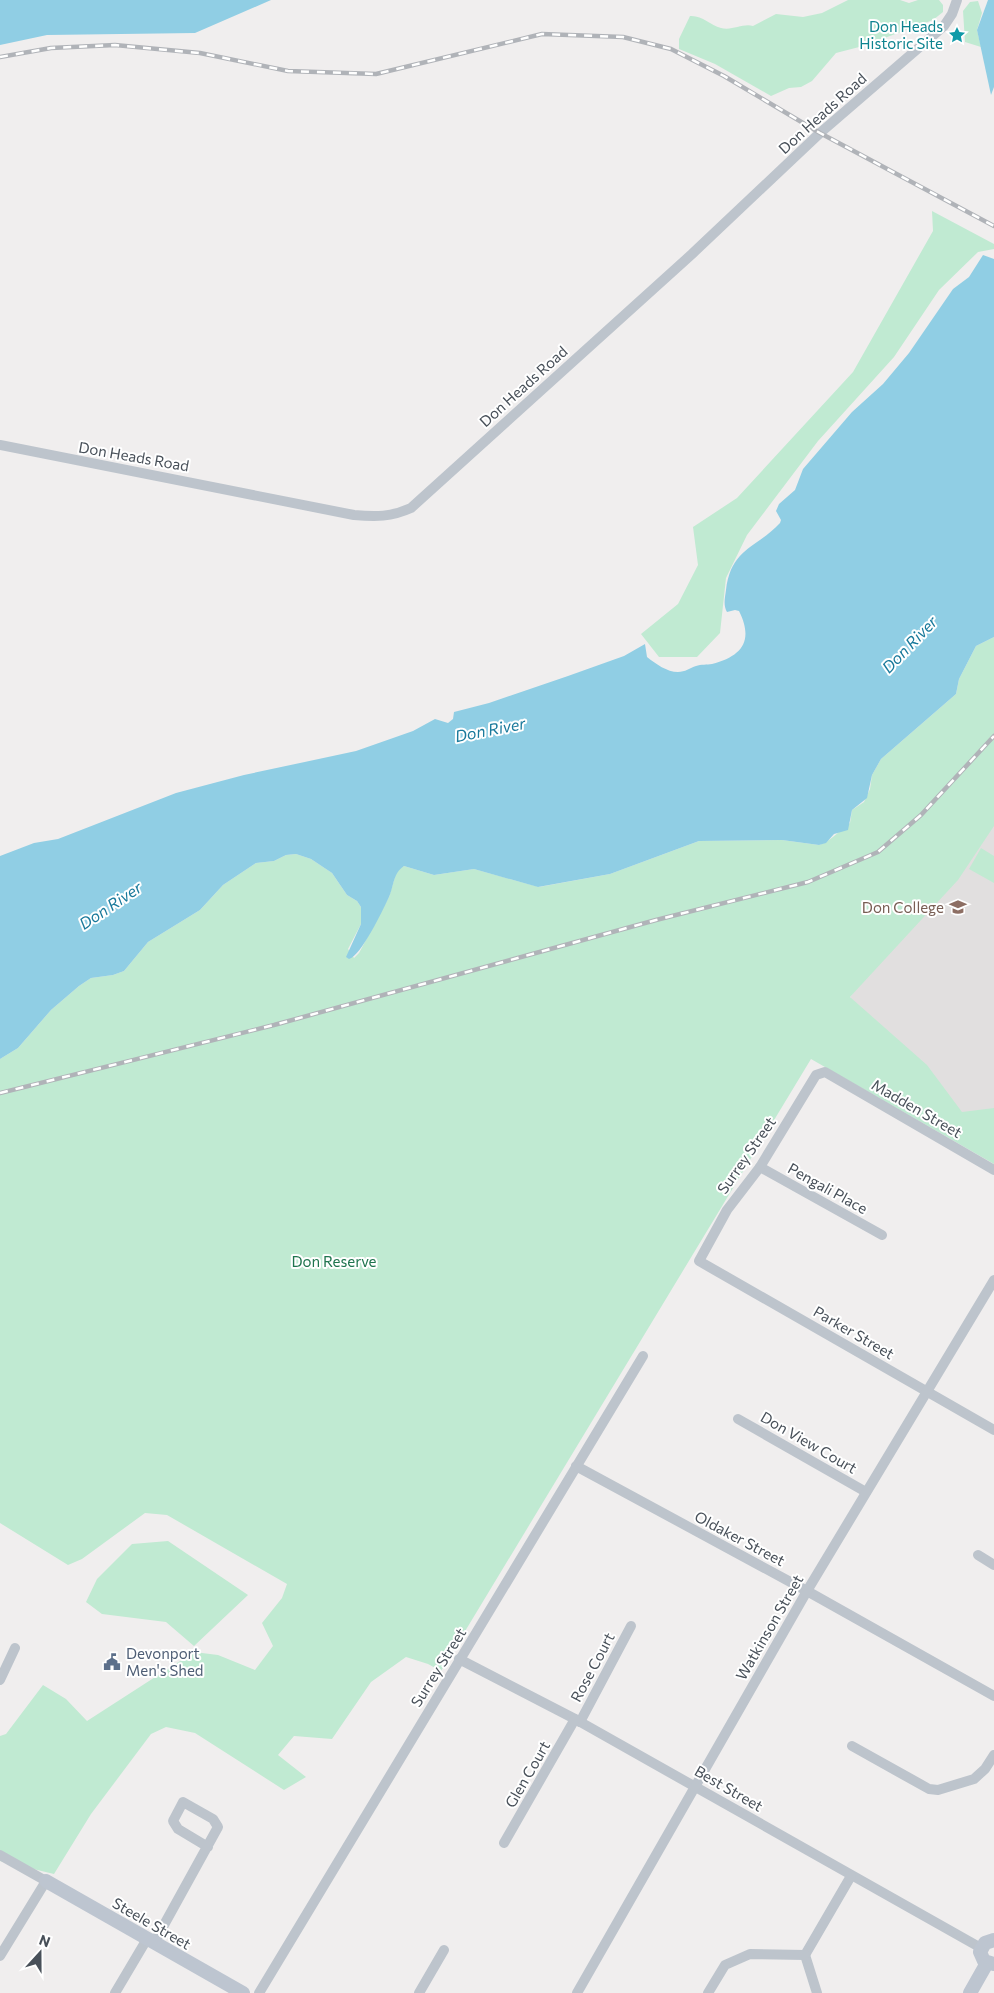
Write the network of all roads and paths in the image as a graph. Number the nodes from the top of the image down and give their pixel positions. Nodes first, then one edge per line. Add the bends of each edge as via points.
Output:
1 (957, 0) edge
2 (0, 445) edge
3 (825, 1072) joint
4 (760, 1167) junction
5 (994, 1170) edge
6 (882, 1235) dead end
7 (699, 1261) joint
8 (994, 1280) edge
9 (643, 1356) dead end
10 (928, 1392) junction
11 (738, 1419) dead end
12 (994, 1430) edge
13 (576, 1466) junction
14 (866, 1492) junction
15 (978, 1555) dead end
16 (994, 1565) edge
17 (807, 1591) junction
18 (631, 1626) dead end
19 (15, 1648) dead end
20 (459, 1659) junction
21 (0, 1680) edge
22 (994, 1696) edge
23 (578, 1720) junction
24 (852, 1746) dead end
25 (994, 1755) edge
26 (696, 1787) junction
27 (504, 1843) dead end
28 (208, 1846) junction
29 (0, 1855) edge
30 (851, 1876) junction
31 (46, 1881) junction
32 (994, 1940) edge
33 (151, 1941) junction
34 (981, 1948) junction
35 (444, 1950) dead end
36 (805, 1955) junction
37 (0, 1956) edge
38 (991, 1963) edge
39 (115, 1993) edge
40 (243, 1993) edge
41 (258, 1993) edge
42 (419, 1993) edge
43 (577, 1993) edge
44 (708, 1993) edge
45 (817, 1993) edge
46 (970, 1993) edge

1 - 2 street, Don Heads Road via 944,26 820,133 692,254 410,508 395,515 354,515
3 - 4 street, Surrey Street via 816,1075
3 - 5 street, Madden Street
4 - 6 street, Pengali Place
4 - 7 street, Surrey Street via 727,1210
7 - 10 street, Parker Street
8 - 10 street, Watkinson Street
9 - 13 street, Surrey Street
10 - 12 street, Parker Street
10 - 14 street, Watkinson Street
11 - 14 street, Don View Court
13 - 17 street, Oldaker Street
13 - 20 street, Surrey Street
14 - 17 street, Watkinson Street
15 - 16 street
17 - 22 street, Oldaker Street
17 - 26 street, Watkinson Street
18 - 23 street, Rose Court
19 - 21 street
20 - 23 street, Best Street
20 - 41 street, Surrey Street
23 - 26 street, Best Street
23 - 27 street, Glen Court
24 - 25 street via 929,1789 938,1790 980,1775
26 - 30 street, Best Street
26 - 43 street, Watkinson Street
28 - 28 street via 178,1829 173,1821 182,1802 213,1819 218,1827
28 - 33 street
29 - 31 street
30 - 34 street, Best Street
30 - 36 street
31 - 33 street, Steele Street
31 - 37 street
32 - 34 street via 985,1942
33 - 39 street
33 - 40 street, Steele Street
34 - 38 street via 982,1957
35 - 42 street
36 - 44 street via 750,1954 725,1965
36 - 45 street
38 - 46 street

